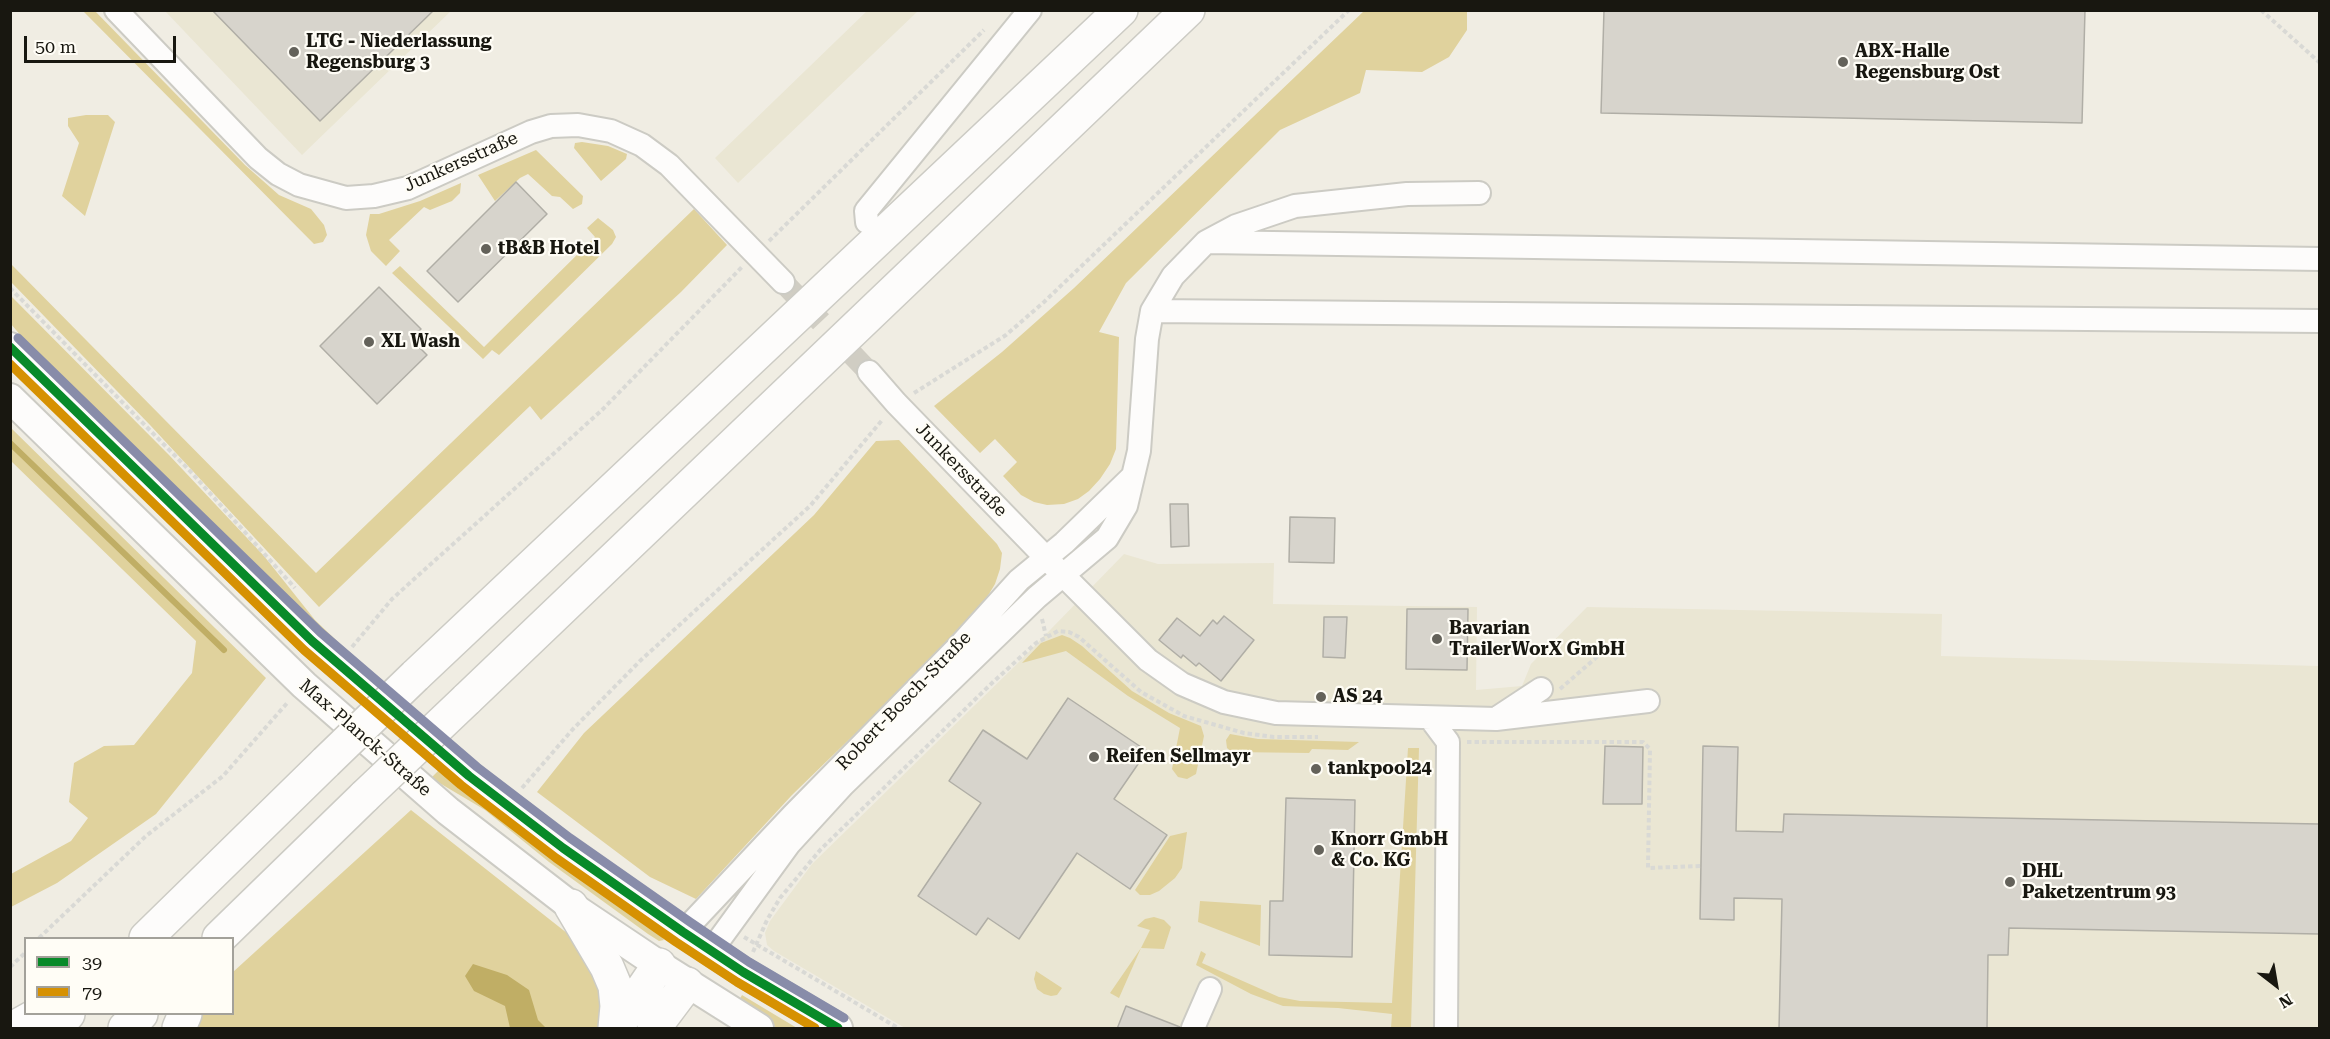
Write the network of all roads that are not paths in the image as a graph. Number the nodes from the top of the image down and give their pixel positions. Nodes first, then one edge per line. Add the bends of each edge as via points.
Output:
1 (116, 10) edge
2 (1030, 10) edge
3 (1121, 10) edge
4 (1188, 10) edge
5 (1479, 193) dead end
6 (867, 222) dead end
7 (1206, 242) junction
8 (2319, 259) edge
9 (783, 282) tunnel mouth
10 (1152, 311) junction
11 (2319, 321) edge
12 (10, 347) edge
13 (869, 372) tunnel mouth
14 (10, 398) edge
15 (1054, 566) junction
16 (1541, 689) dead end
17 (1648, 700) dead end
18 (1430, 718) junction
19 (1496, 719) junction
20 (572, 906) junction
21 (252, 907) junction
22 (683, 932) junction
23 (148, 937) edge
24 (221, 937) edge
25 (232, 937) edge
26 (711, 951) junction
27 (659, 966) junction
28 (687, 984) junction
29 (1210, 989) dead end
30 (37, 1015) edge
31 (67, 1015) edge
32 (140, 1015) edge
33 (185, 1015) edge
34 (1196, 1027) edge
35 (14, 1029) edge
36 (52, 1029) edge
37 (125, 1029) edge
38 (178, 1029) edge
39 (615, 1029) edge
40 (654, 1029) edge
41 (759, 1029) edge
42 (838, 1029) edge
43 (1446, 1029) edge

1 - 9 street, Junkersstraße via 258,158 299,185 346,198 374,196 408,188 551,126 611,131 642,145 669,165
2 - 6 street via 866,211
3 - 23 highway, bridge via 415,676
4 - 21 highway, bridge
5 - 7 street, Robert-Bosch-Straße via 1407,194 1295,206 1236,226
7 - 8 street
7 - 10 street, Robert-Bosch-Straße via 1173,276
10 - 11 street
10 - 15 street, Robert-Bosch-Straße via 1139,451 1126,506 1107,538
12 - 22 main road via 321,648 469,776
13 - 15 street, Junkersstraße
14 - 20 main road, Max-Planck-Straße via 303,685 448,811
15 - 18 street via 1148,660 1182,684 1224,702 1276,713
15 - 22 street, Robert-Bosch-Straße via 1011,588
15 - 26 street, Robert-Bosch-Straße via 1037,597 789,844
16 - 19 street
17 - 19 street
18 - 19 street
18 - 43 street via 1448,742
20 - 27 main road, Max-Planck-Straße
20 - 39 highway via 615,986
21 - 24 highway
21 - 25 highway
22 - 26 main road
22 - 27 main road
26 - 28 main road
26 - 42 main road
27 - 28 main road, Max-Planck-Straße
27 - 39 highway
28 - 40 highway
28 - 41 main road, Max-Planck-Straße
29 - 34 street
30 - 35 highway
31 - 36 highway
32 - 37 highway
33 - 38 highway

